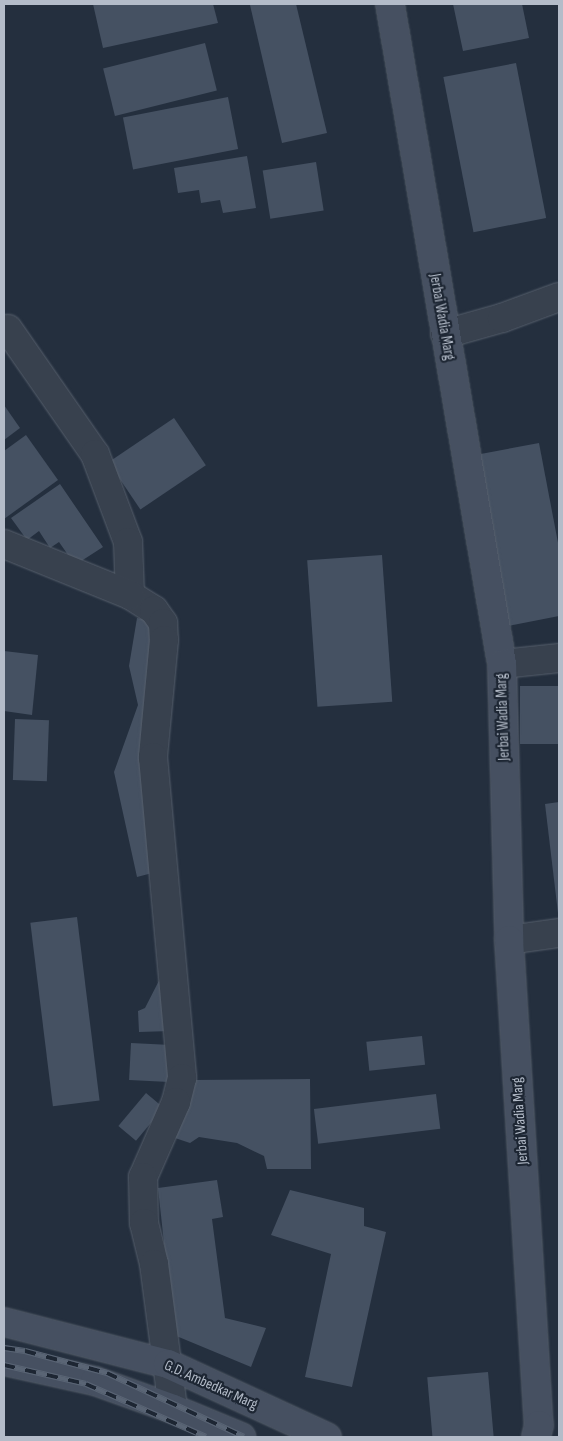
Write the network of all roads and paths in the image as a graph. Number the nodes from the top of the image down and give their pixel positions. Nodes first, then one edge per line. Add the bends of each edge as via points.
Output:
1 (390, 4) edge
2 (559, 297) edge
3 (8, 329) dead end
4 (445, 334) junction
5 (4, 544) edge
6 (130, 595) junction
7 (559, 658) edge
8 (502, 664) junction
9 (559, 933) edge
10 (509, 940) junction
11 (4, 1322) edge
12 (4, 1361) edge
13 (168, 1364) junction
14 (173, 1408) junction
15 (241, 1437) edge
16 (327, 1437) edge
17 (536, 1437) edge

1 - 4 main road, Jerbai Wadia Marg
2 - 4 street
3 - 6 street via 95,454 128,542
4 - 8 main road, Jerbai Wadia Marg
5 - 6 street
6 - 13 street via 154,610 163,623 164,640 153,757 182,1078 176,1102 143,1177 144,1223 154,1264
7 - 8 street
8 - 10 main road, Jerbai Wadia Marg
9 - 10 street
10 - 17 main road, Jerbai Wadia Marg via 539,1425
11 - 13 main road, G.D. Ambedkar Marg
12 - 14 main road via 95,1381
13 - 14 street
13 - 16 main road, G.D. Ambedkar Marg
14 - 15 main road

